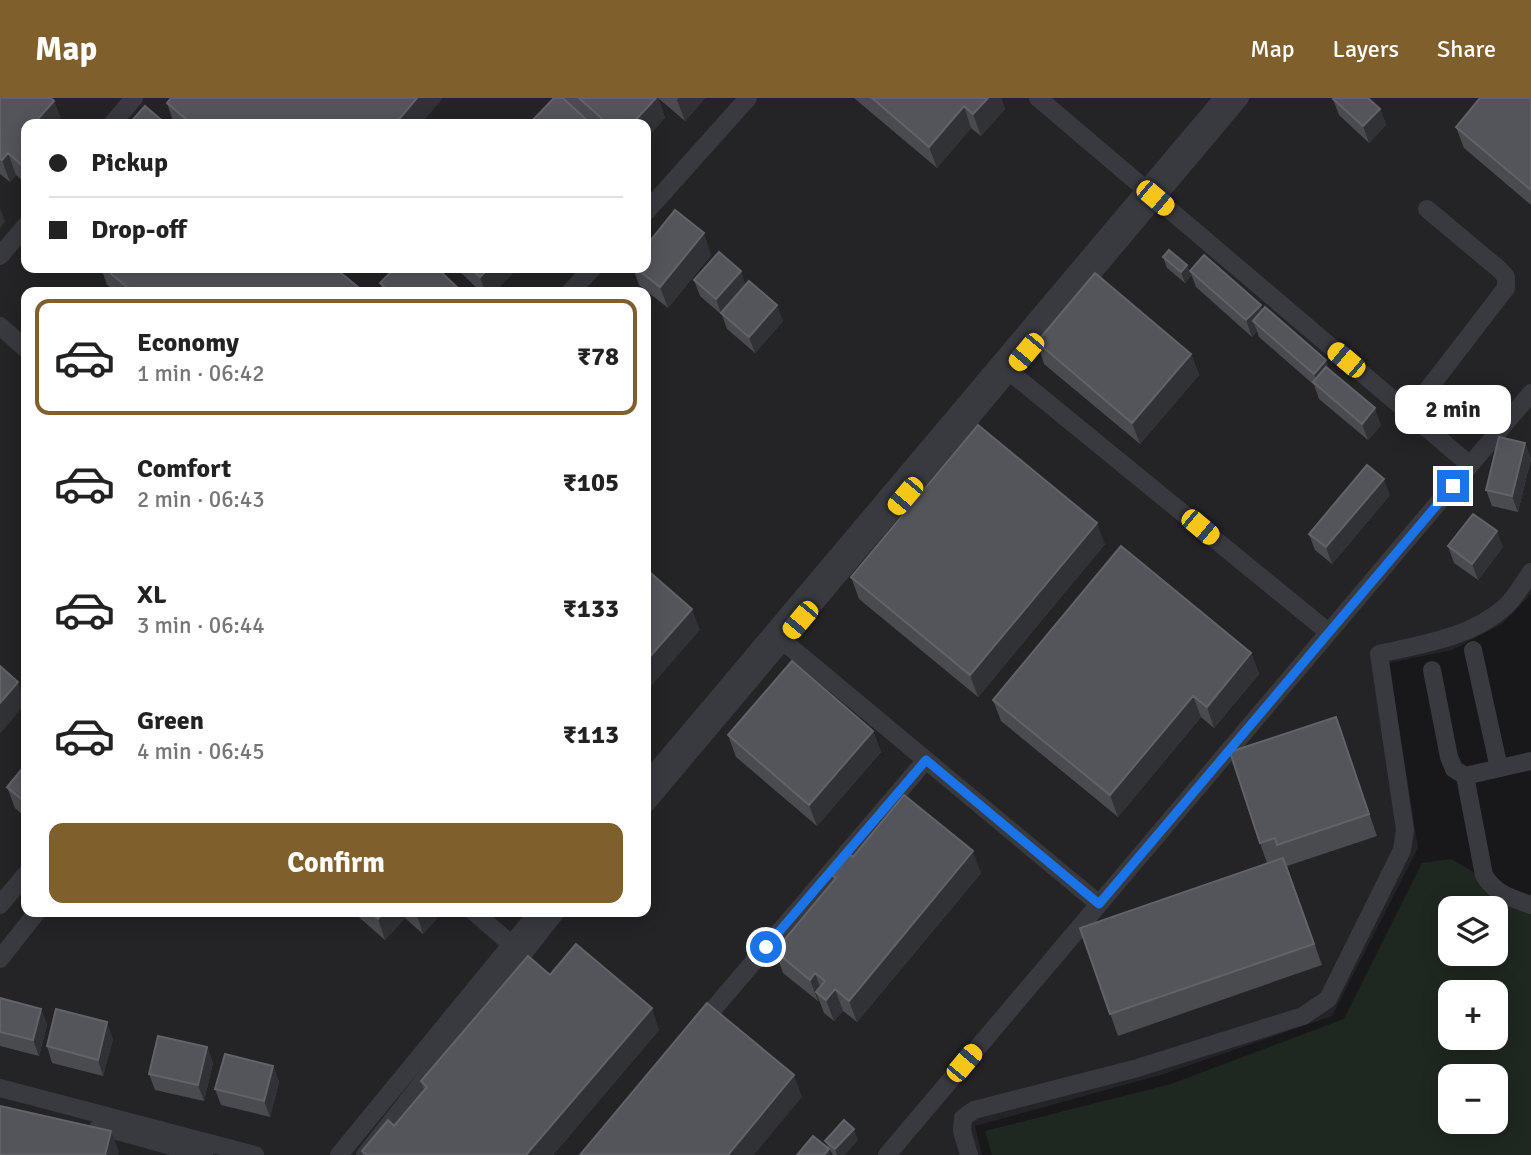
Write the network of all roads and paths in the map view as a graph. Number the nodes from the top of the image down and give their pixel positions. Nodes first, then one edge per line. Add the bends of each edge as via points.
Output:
1 (134, 98) edge
2 (748, 98) edge
3 (1038, 98) edge
4 (1223, 98) edge
5 (1241, 98) edge
6 (116, 119) edge
7 (1150, 193) junction
8 (651, 206) edge
9 (1427, 209) dead end
10 (21, 231) edge
11 (0, 256) edge
12 (588, 273) edge
13 (575, 287) edge
14 (0, 326) edge
15 (21, 345) edge
16 (1010, 372) junction
17 (1531, 393) edge
18 (1409, 414) junction
19 (1470, 465) junction
20 (1531, 572) edge
21 (1327, 631) junction
22 (783, 641) junction
23 (1473, 650) dead end
24 (1432, 670) dead end
25 (926, 760) junction
26 (1531, 761) edge
27 (1499, 768) junction
28 (1465, 776) junction
29 (651, 777) edge
30 (651, 798) edge
31 (21, 880) edge
32 (1099, 904) junction
33 (0, 905) edge
34 (1531, 905) edge
35 (33, 917) edge
36 (480, 917) edge
37 (535, 917) edge
38 (550, 917) edge
39 (516, 948) junction
40 (0, 959) edge
41 (687, 1041) edge
42 (0, 1088) edge
43 (0, 1099) edge
44 (204, 1155) edge
45 (255, 1155) edge
46 (339, 1155) edge
47 (365, 1155) edge
48 (887, 1155) edge
49 (969, 1155) edge

1 - 6 street
2 - 8 street
3 - 7 street
4 - 7 street
5 - 7 street
7 - 16 street
7 - 18 street
7 - 29 street
9 - 18 street via 1500,270 1506,288
10 - 11 street
12 - 13 street
14 - 15 street
16 - 21 street
16 - 22 street
17 - 19 street
18 - 19 street
19 - 21 street
20 - 49 street via 1506,606 1472,629 1379,654 1405,830 1402,850 1328,999 1303,1016 1147,1065 974,1110 963,1118
21 - 32 street
22 - 25 street
22 - 30 street
23 - 27 street
24 - 28 street via 1449,757 1454,769
25 - 32 street
25 - 41 street
26 - 27 street
27 - 28 street
28 - 34 street via 1484,875 1502,895
31 - 33 street
32 - 48 street
35 - 40 street
36 - 39 street
37 - 39 street
38 - 39 street
39 - 46 street
39 - 47 street
42 - 45 street
43 - 44 street

